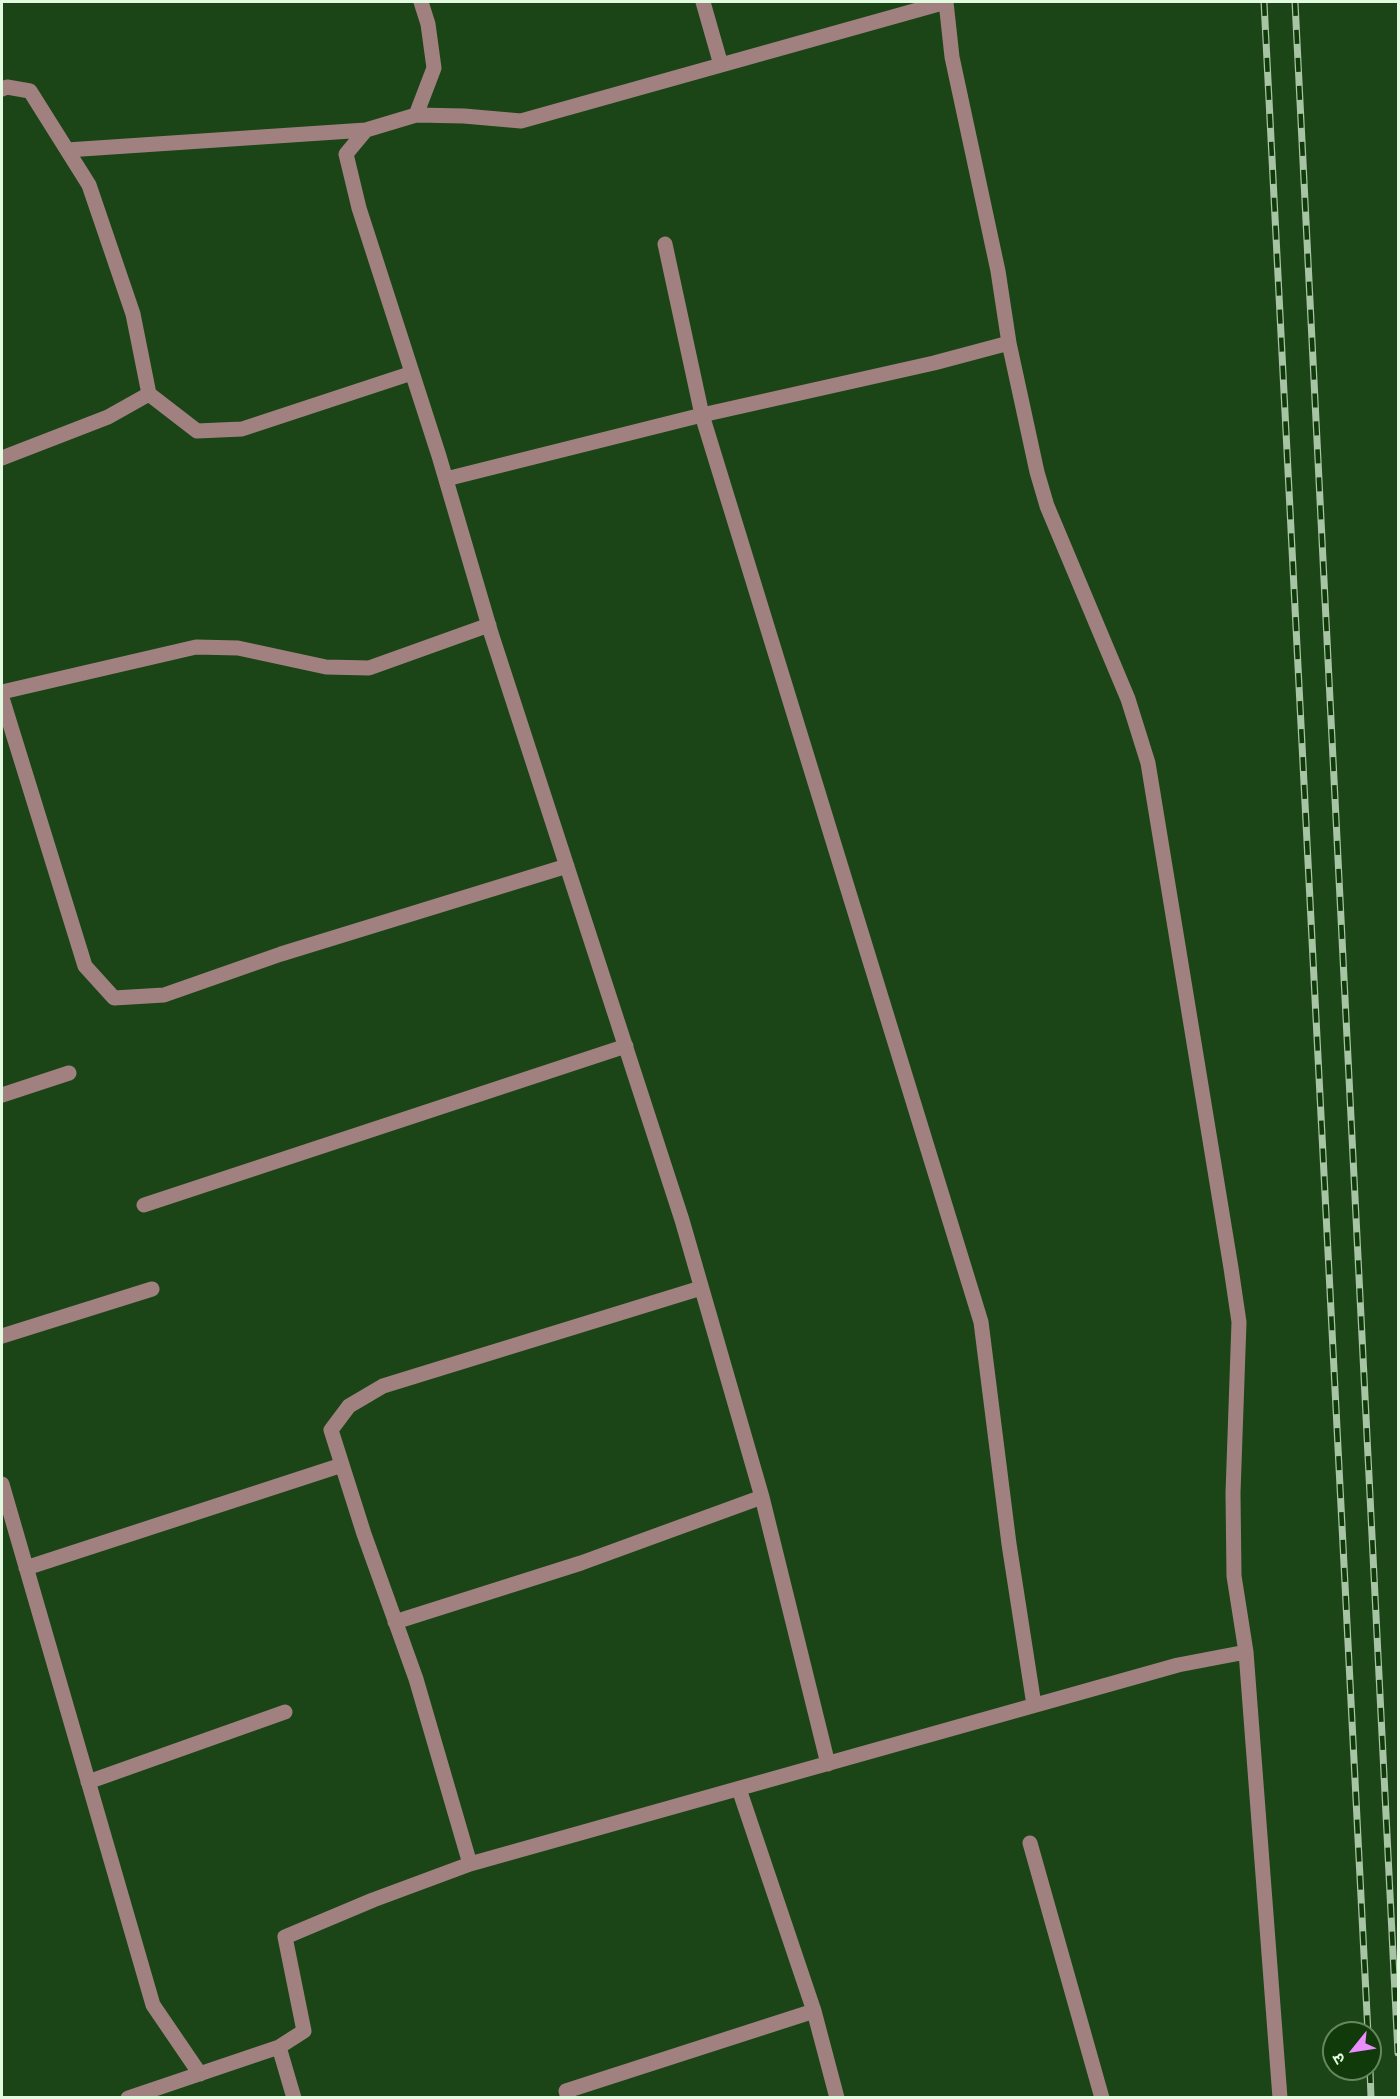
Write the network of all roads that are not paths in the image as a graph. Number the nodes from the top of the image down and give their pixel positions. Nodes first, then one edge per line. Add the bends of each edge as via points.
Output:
1 (421, 2) edge
2 (703, 2) edge
3 (946, 2) edge
4 (721, 65) junction
5 (2, 89) edge
6 (416, 115) junction
7 (366, 130) junction
8 (67, 150) junction
9 (665, 244) dead end
10 (1009, 343) junction
11 (412, 373) junction
12 (149, 394) junction
13 (702, 415) junction
14 (2, 458) edge
15 (446, 479) junction
16 (489, 626) junction
17 (2, 692) edge
18 (2, 698) edge
19 (567, 866) junction
20 (626, 1046) junction
21 (69, 1073) dead end
22 (2, 1095) edge
23 (144, 1205) dead end
24 (701, 1288) junction
25 (152, 1289) dead end
26 (2, 1336) edge
27 (342, 1465) junction
28 (2, 1484) edge
29 (762, 1497) junction
30 (26, 1568) junction
31 (395, 1622) junction
32 (1246, 1652) junction
33 (1034, 1705) junction
34 (285, 1712) dead end
35 (828, 1764) junction
36 (88, 1782) junction
37 (739, 1789) junction
38 (1030, 1843) dead end
39 (470, 1864) junction
40 (814, 2011) junction
41 (279, 2047) junction
42 (200, 2074) junction
43 (128, 2097) edge
44 (294, 2097) edge
45 (568, 2097) edge
46 (837, 2097) edge
47 (1102, 2097) edge
48 (1280, 2097) edge

1 - 6 street via 434,68
2 - 4 street
3 - 4 street
3 - 10 street via 952,57 998,271
4 - 6 street via 520,121
5 - 8 street via 30,91
6 - 7 street
7 - 8 street
7 - 11 street via 346,154 359,208
8 - 12 street via 89,185 129,303
9 - 13 street
10 - 13 street
10 - 32 street via 1047,506 1128,699 1148,763 1239,1322 1233,1529 1234,1576
11 - 12 street via 242,429 197,431
11 - 15 street
12 - 14 street via 108,417
13 - 15 street
13 - 33 street via 981,1322
15 - 16 street
16 - 17 street via 369,669 326,666 238,648 196,647
16 - 19 street
18 - 19 street via 85,966 114,998 164,996 281,954
19 - 20 street
20 - 23 street
20 - 24 street
21 - 22 street
24 - 27 street via 383,1386 349,1406 331,1430
24 - 29 street
25 - 26 street
27 - 30 street
27 - 31 street
28 - 30 street
29 - 31 street via 581,1563
29 - 35 street
30 - 36 street
31 - 39 street via 416,1679
32 - 33 street via 1178,1665
32 - 48 street
33 - 35 street
34 - 36 street
35 - 37 street
36 - 42 street via 153,2005
37 - 39 street
37 - 40 street
38 - 47 street
39 - 41 street via 285,1937 304,2031
40 - 45 street via 566,2091
40 - 46 street
41 - 42 street
41 - 44 street
42 - 43 street

